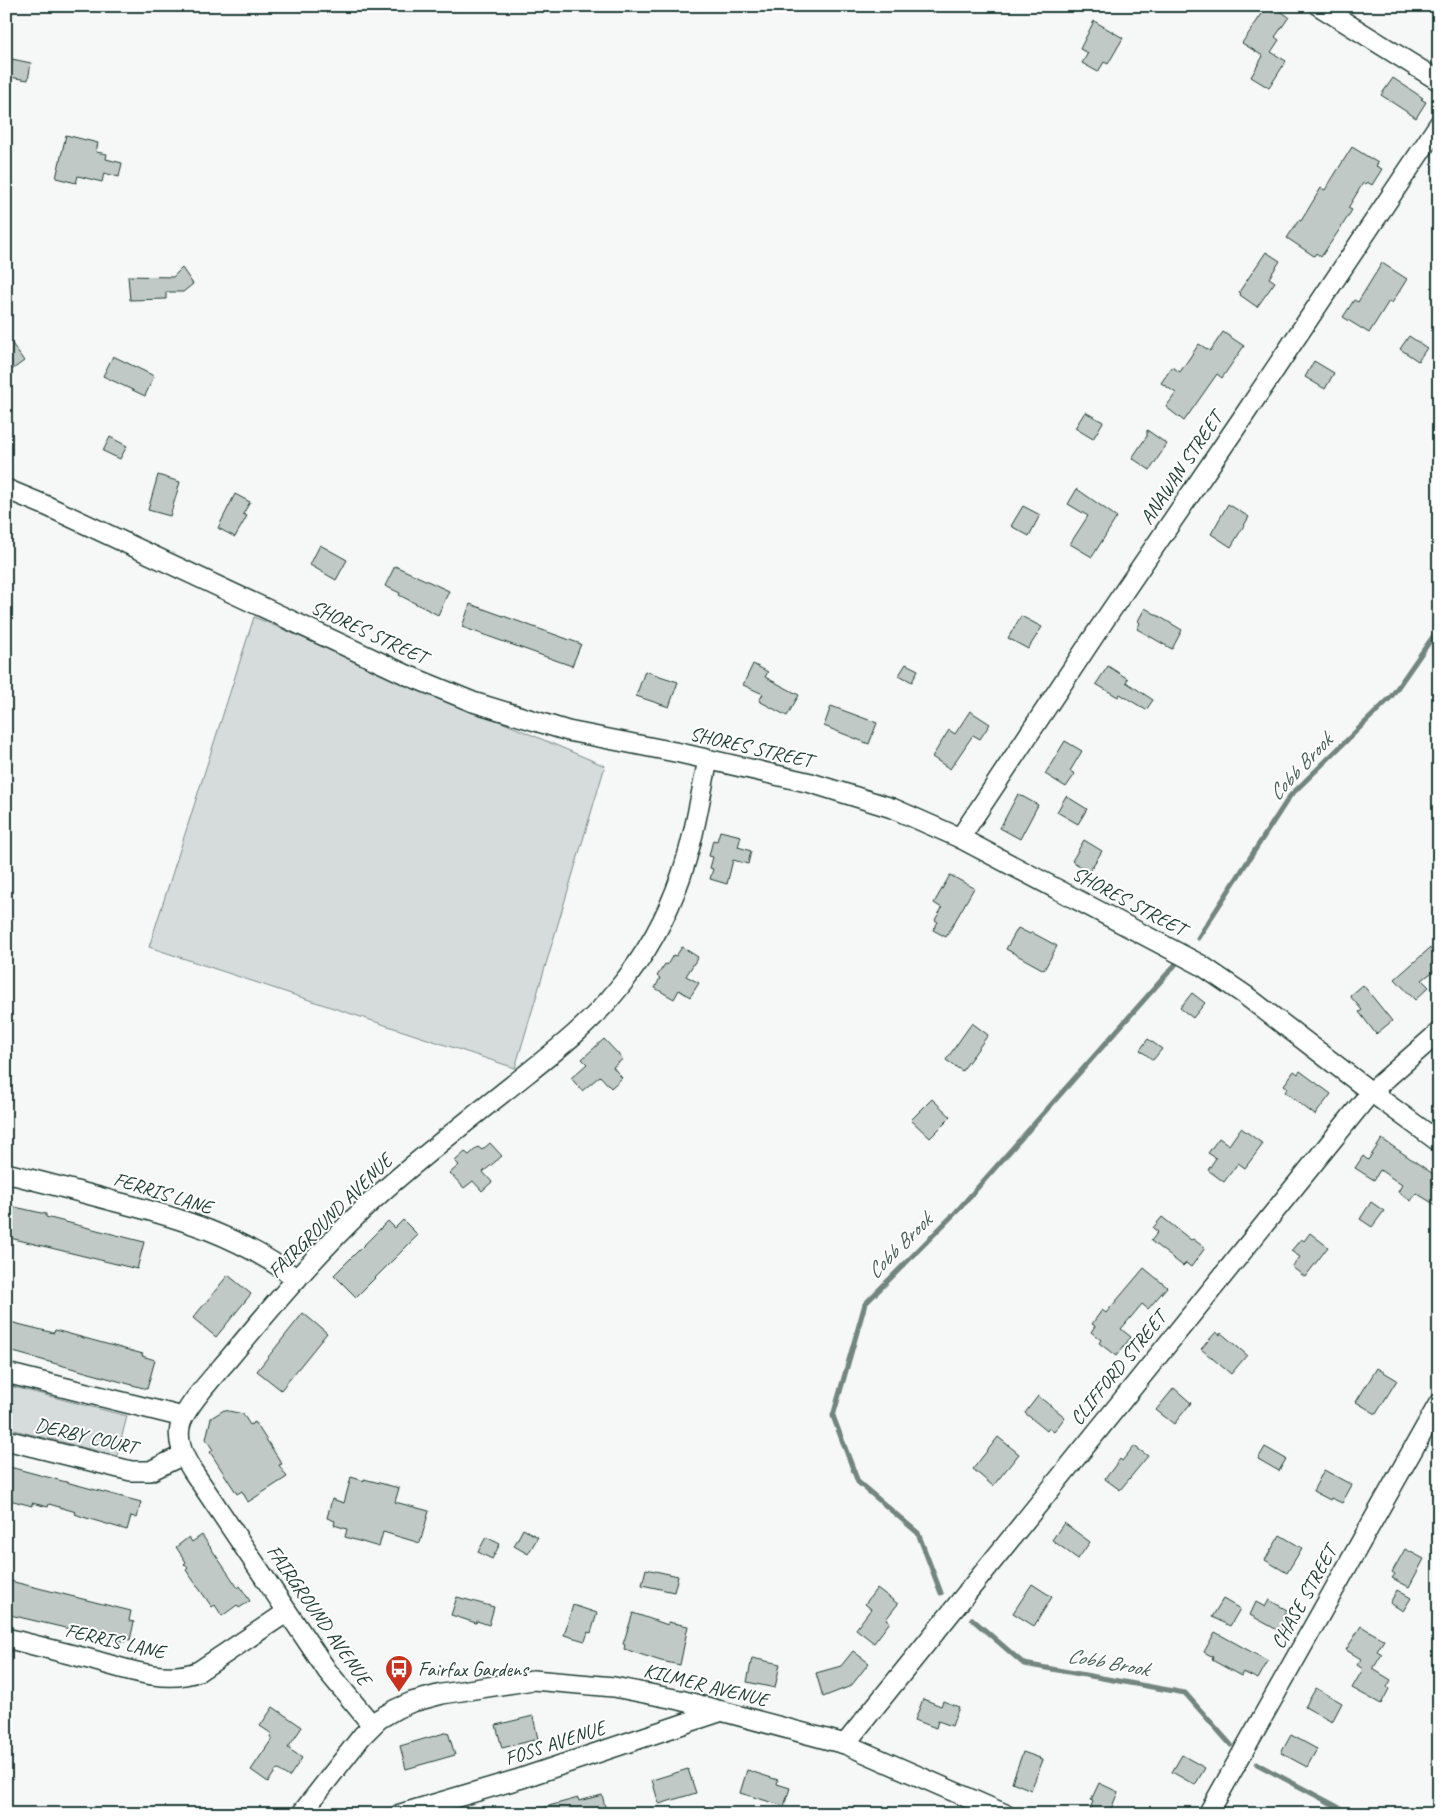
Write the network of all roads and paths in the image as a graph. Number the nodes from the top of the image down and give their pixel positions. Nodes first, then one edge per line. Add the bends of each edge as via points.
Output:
1 (1319, 6) edge
2 (1439, 81) edge
3 (1439, 124) edge
4 (6, 489) edge
5 (708, 760) junction
6 (960, 838) junction
7 (1439, 1032) edge
8 (1371, 1092) junction
9 (1439, 1142) edge
10 (6, 1173) edge
11 (297, 1279) junction
12 (6, 1373) edge
13 (1439, 1403) edge
14 (183, 1416) junction
15 (6, 1440) edge
16 (183, 1455) junction
17 (287, 1612) junction
18 (6, 1638) edge
19 (722, 1712) junction
20 (379, 1719) junction
21 (845, 1744) junction
22 (995, 1812) edge
23 (301, 1814) edge
24 (400, 1814) edge
25 (1208, 1814) edge

1 - 2 street
3 - 6 street, ANAWAN STREET
4 - 5 street, SHORES STREET via 458,696 568,731
5 - 6 street, SHORES STREET via 853,795
5 - 11 street, FAIRGROUND AVENUE via 687,855 674,894 649,944 618,989 567,1042 388,1186
6 - 8 street, SHORES STREET via 1201,965
7 - 8 street, CLIFFORD STREET
8 - 9 street, SHORES STREET
8 - 21 street, CLIFFORD STREET
10 - 11 street, FERRIS LANE via 173,1216 230,1238
11 - 14 street, FAIRGROUND AVENUE
12 - 14 street, DERBY COURT
13 - 25 street, CHASE STREET
14 - 16 street, FAIRGROUND AVENUE via 180,1436
15 - 16 street, DERBY COURT via 131,1471 150,1471
16 - 17 street, FAIRGROUND AVENUE
17 - 18 street, FERRIS LANE via 206,1667 177,1677 148,1674
17 - 20 street, FAIRGROUND AVENUE via 328,1672
19 - 20 street, KILMER AVENUE via 614,1687 533,1680 442,1694 412,1702
19 - 21 street, KILMER AVENUE
19 - 24 street, FOSS AVENUE via 519,1779
20 - 23 street
21 - 22 street, KILMER AVENUE

